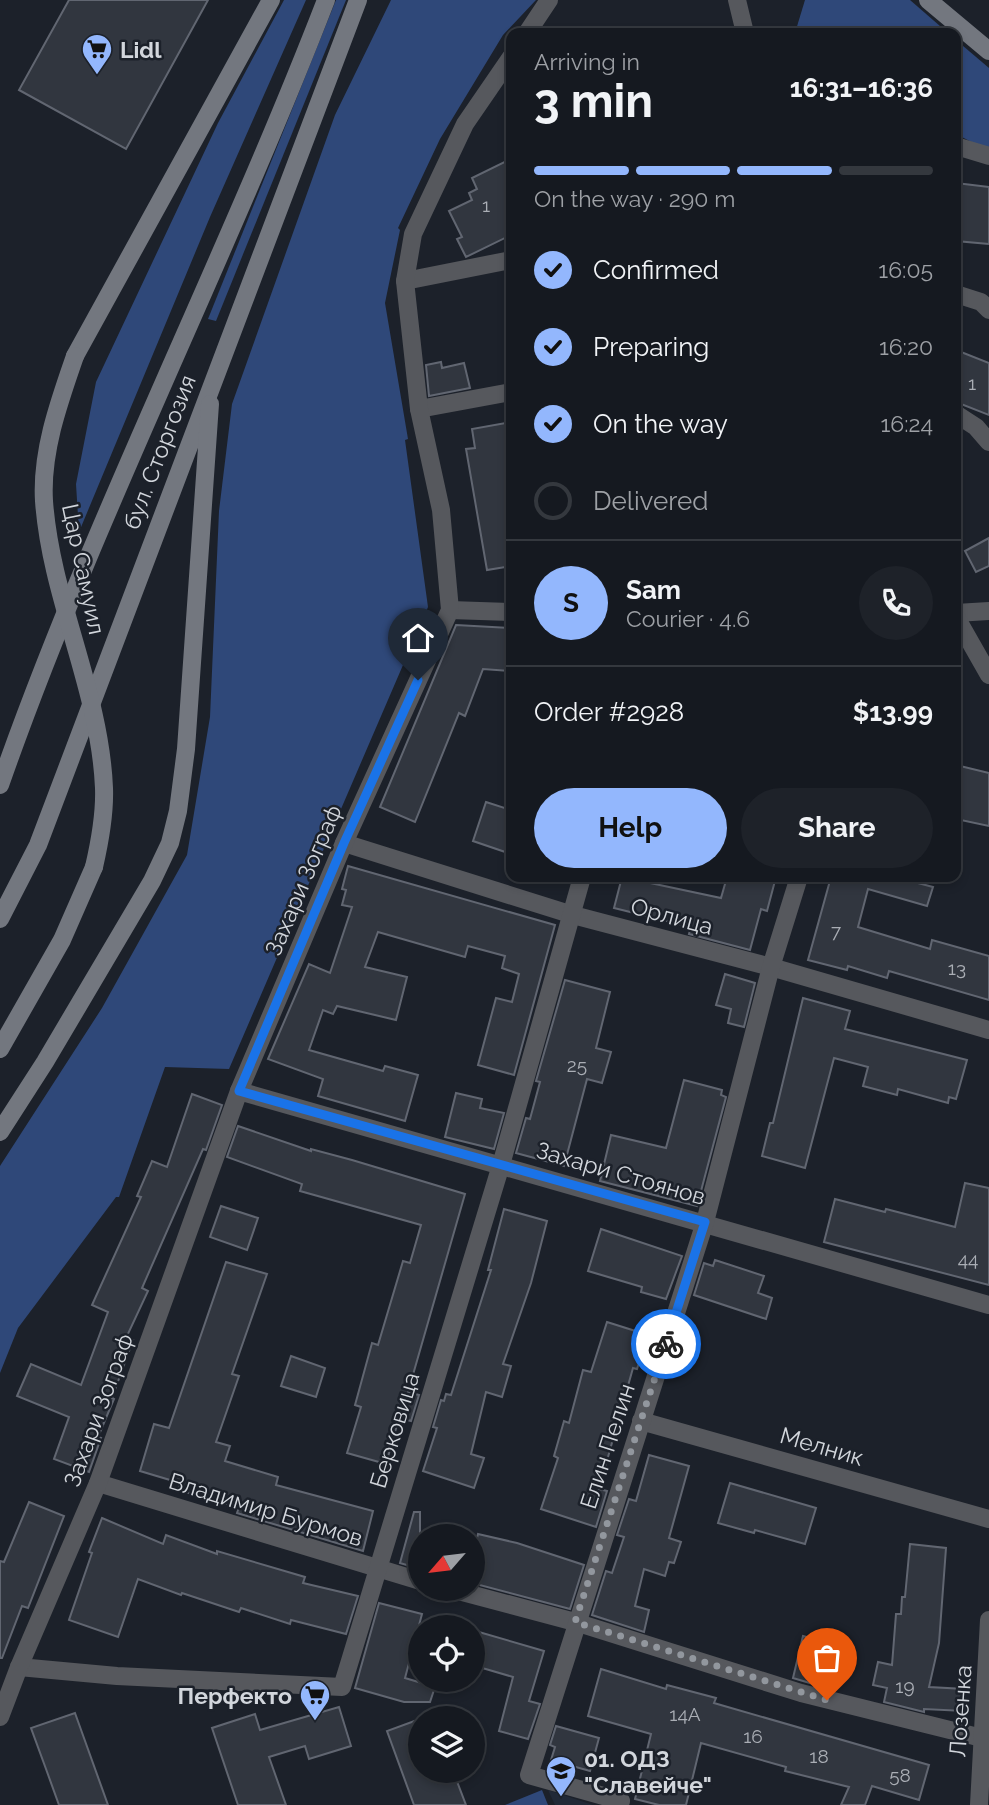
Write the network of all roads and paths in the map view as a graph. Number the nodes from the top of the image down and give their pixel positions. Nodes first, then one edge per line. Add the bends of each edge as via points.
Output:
1 (271, 0) edge
2 (326, 0) edge
3 (358, 0) edge
4 (549, 0) edge
5 (737, 0) edge
6 (928, 0) edge
7 (530, 28) edge
8 (744, 28) edge
9 (989, 51) edge
10 (506, 64) edge
11 (961, 148) edge
12 (989, 156) edge
13 (506, 261) edge
14 (405, 281) junction
15 (961, 296) edge
16 (989, 310) edge
17 (211, 383) junction
18 (506, 393) edge
19 (419, 409) junction
20 (961, 417) edge
21 (989, 442) edge
22 (450, 610) junction
23 (989, 611) edge
24 (506, 612) edge
25 (961, 614) edge
26 (961, 624) edge
27 (989, 675) edge
28 (0, 785) edge
29 (344, 843) junction
30 (581, 882) edge
31 (797, 882) edge
32 (573, 915) junction
33 (0, 919) edge
34 (771, 967) junction
35 (989, 1030) edge
36 (0, 1049) edge
37 (239, 1091) junction
38 (0, 1132) edge
39 (501, 1165) junction
40 (705, 1222) junction
41 (989, 1305) edge
42 (641, 1421) junction
43 (98, 1483) junction
44 (989, 1519) edge
45 (378, 1569) junction
46 (408, 1578) edge
47 (485, 1598) edge
48 (989, 1620) edge
49 (575, 1622) junction
50 (989, 1641) edge
51 (19, 1667) junction
52 (0, 1717) edge
53 (982, 1738) junction
54 (621, 1801) dead end
55 (979, 1805) edge

1 - 36 street, Цар Самуил, bridge via 75,356 59,403 45,469 44,500 95,724 103,815 94,867 62,940
2 - 28 street, бул. Сторгозия via 285,107 34,688
3 - 17 street, бул. Сторгозия
4 - 7 street
5 - 8 street
6 - 9 street
10 - 14 street, Захари Зограф via 465,124 413,234
11 - 12 street
13 - 14 street
14 - 19 street, Захари Зограф
15 - 16 street
17 - 33 street, бул. Сторгозия via 38,845
17 - 38 street via 186,749 170,843 152,881
18 - 19 street
19 - 22 street, Захари Зограф via 441,510
20 - 21 street
22 - 24 street
22 - 29 street, Захари Зограф
23 - 25 street
26 - 27 street
29 - 32 street, Орлица
29 - 37 street, Захари Зограф
30 - 32 street, Берковица
31 - 34 street, Елин Пелин
32 - 34 street, Орлица
32 - 39 street, Берковица
34 - 35 street, Орлица
34 - 40 street, Елин Пелин
37 - 39 street, Захари Стоянов
37 - 43 street, Захари Зограф
39 - 40 street, Захари Стоянов
39 - 45 street, Берковица
40 - 41 street, Захари Стоянов
40 - 42 street, Елин Пелин
42 - 44 street, Мелник
42 - 49 street, Елин Пелин
43 - 45 street, Владимир Бурмов
43 - 51 street, Захари Зограф
45 - 46 street, Владимир Бурмов
45 - 51 street, Берковица via 342,1687
47 - 49 street
48 - 50 street, Лозенка
49 - 53 street via 801,1693
49 - 54 street, Елин Пелин via 528,1775
50 - 53 street, Лозенка
51 - 52 street, Захари Зограф
53 - 55 street, Лозенка

